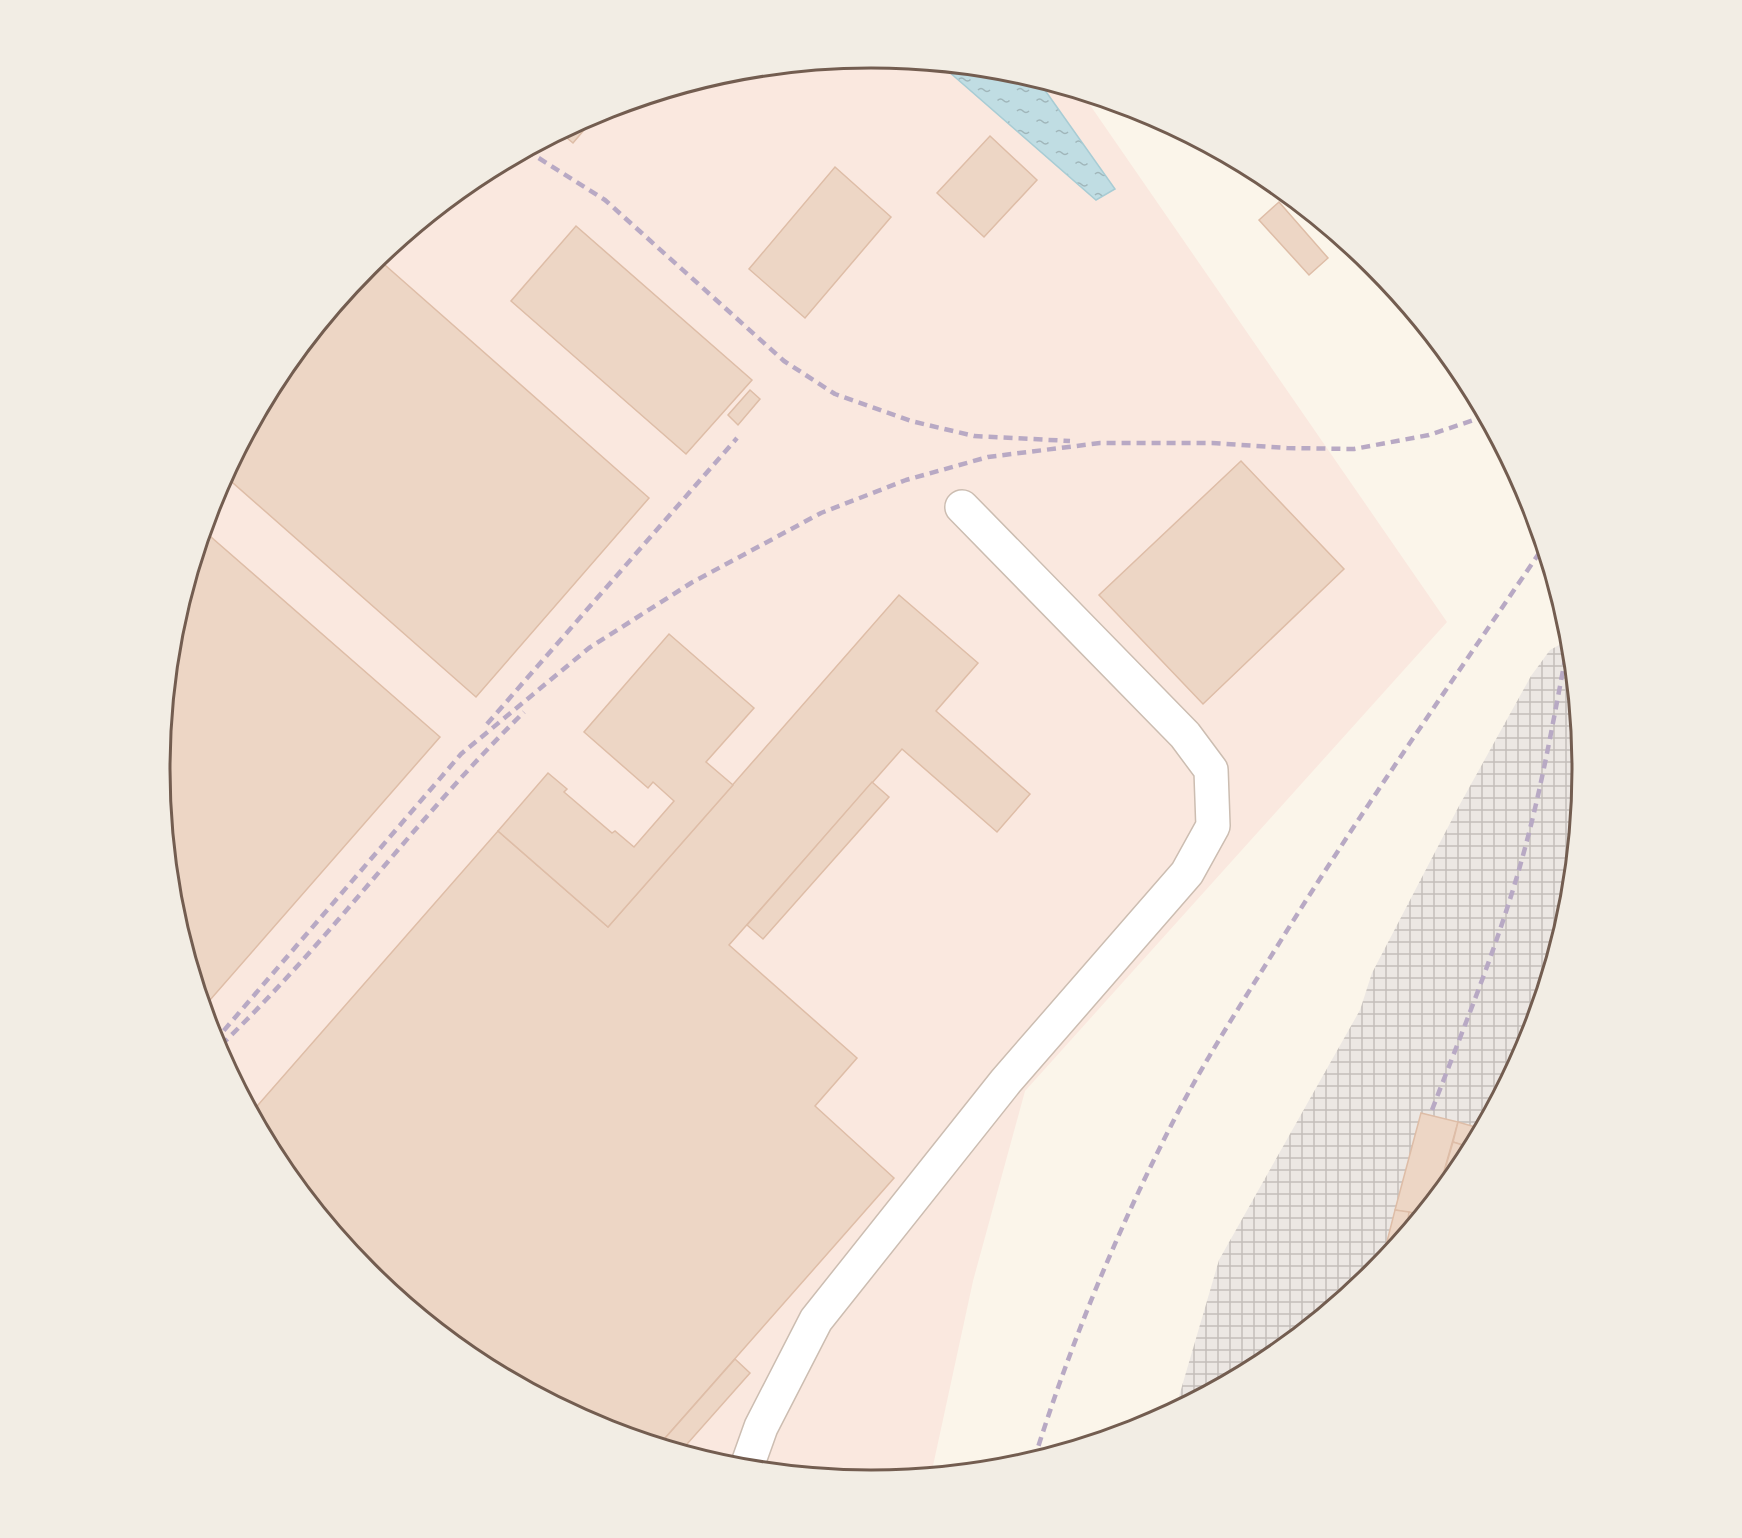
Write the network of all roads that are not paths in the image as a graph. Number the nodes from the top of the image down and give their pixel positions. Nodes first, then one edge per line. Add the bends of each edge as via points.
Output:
1 (962, 507) dead end
2 (749, 1459) edge

1 - 2 lane via 1185,735 1211,771 1213,826 1187,873 1006,1081 816,1320 761,1427

